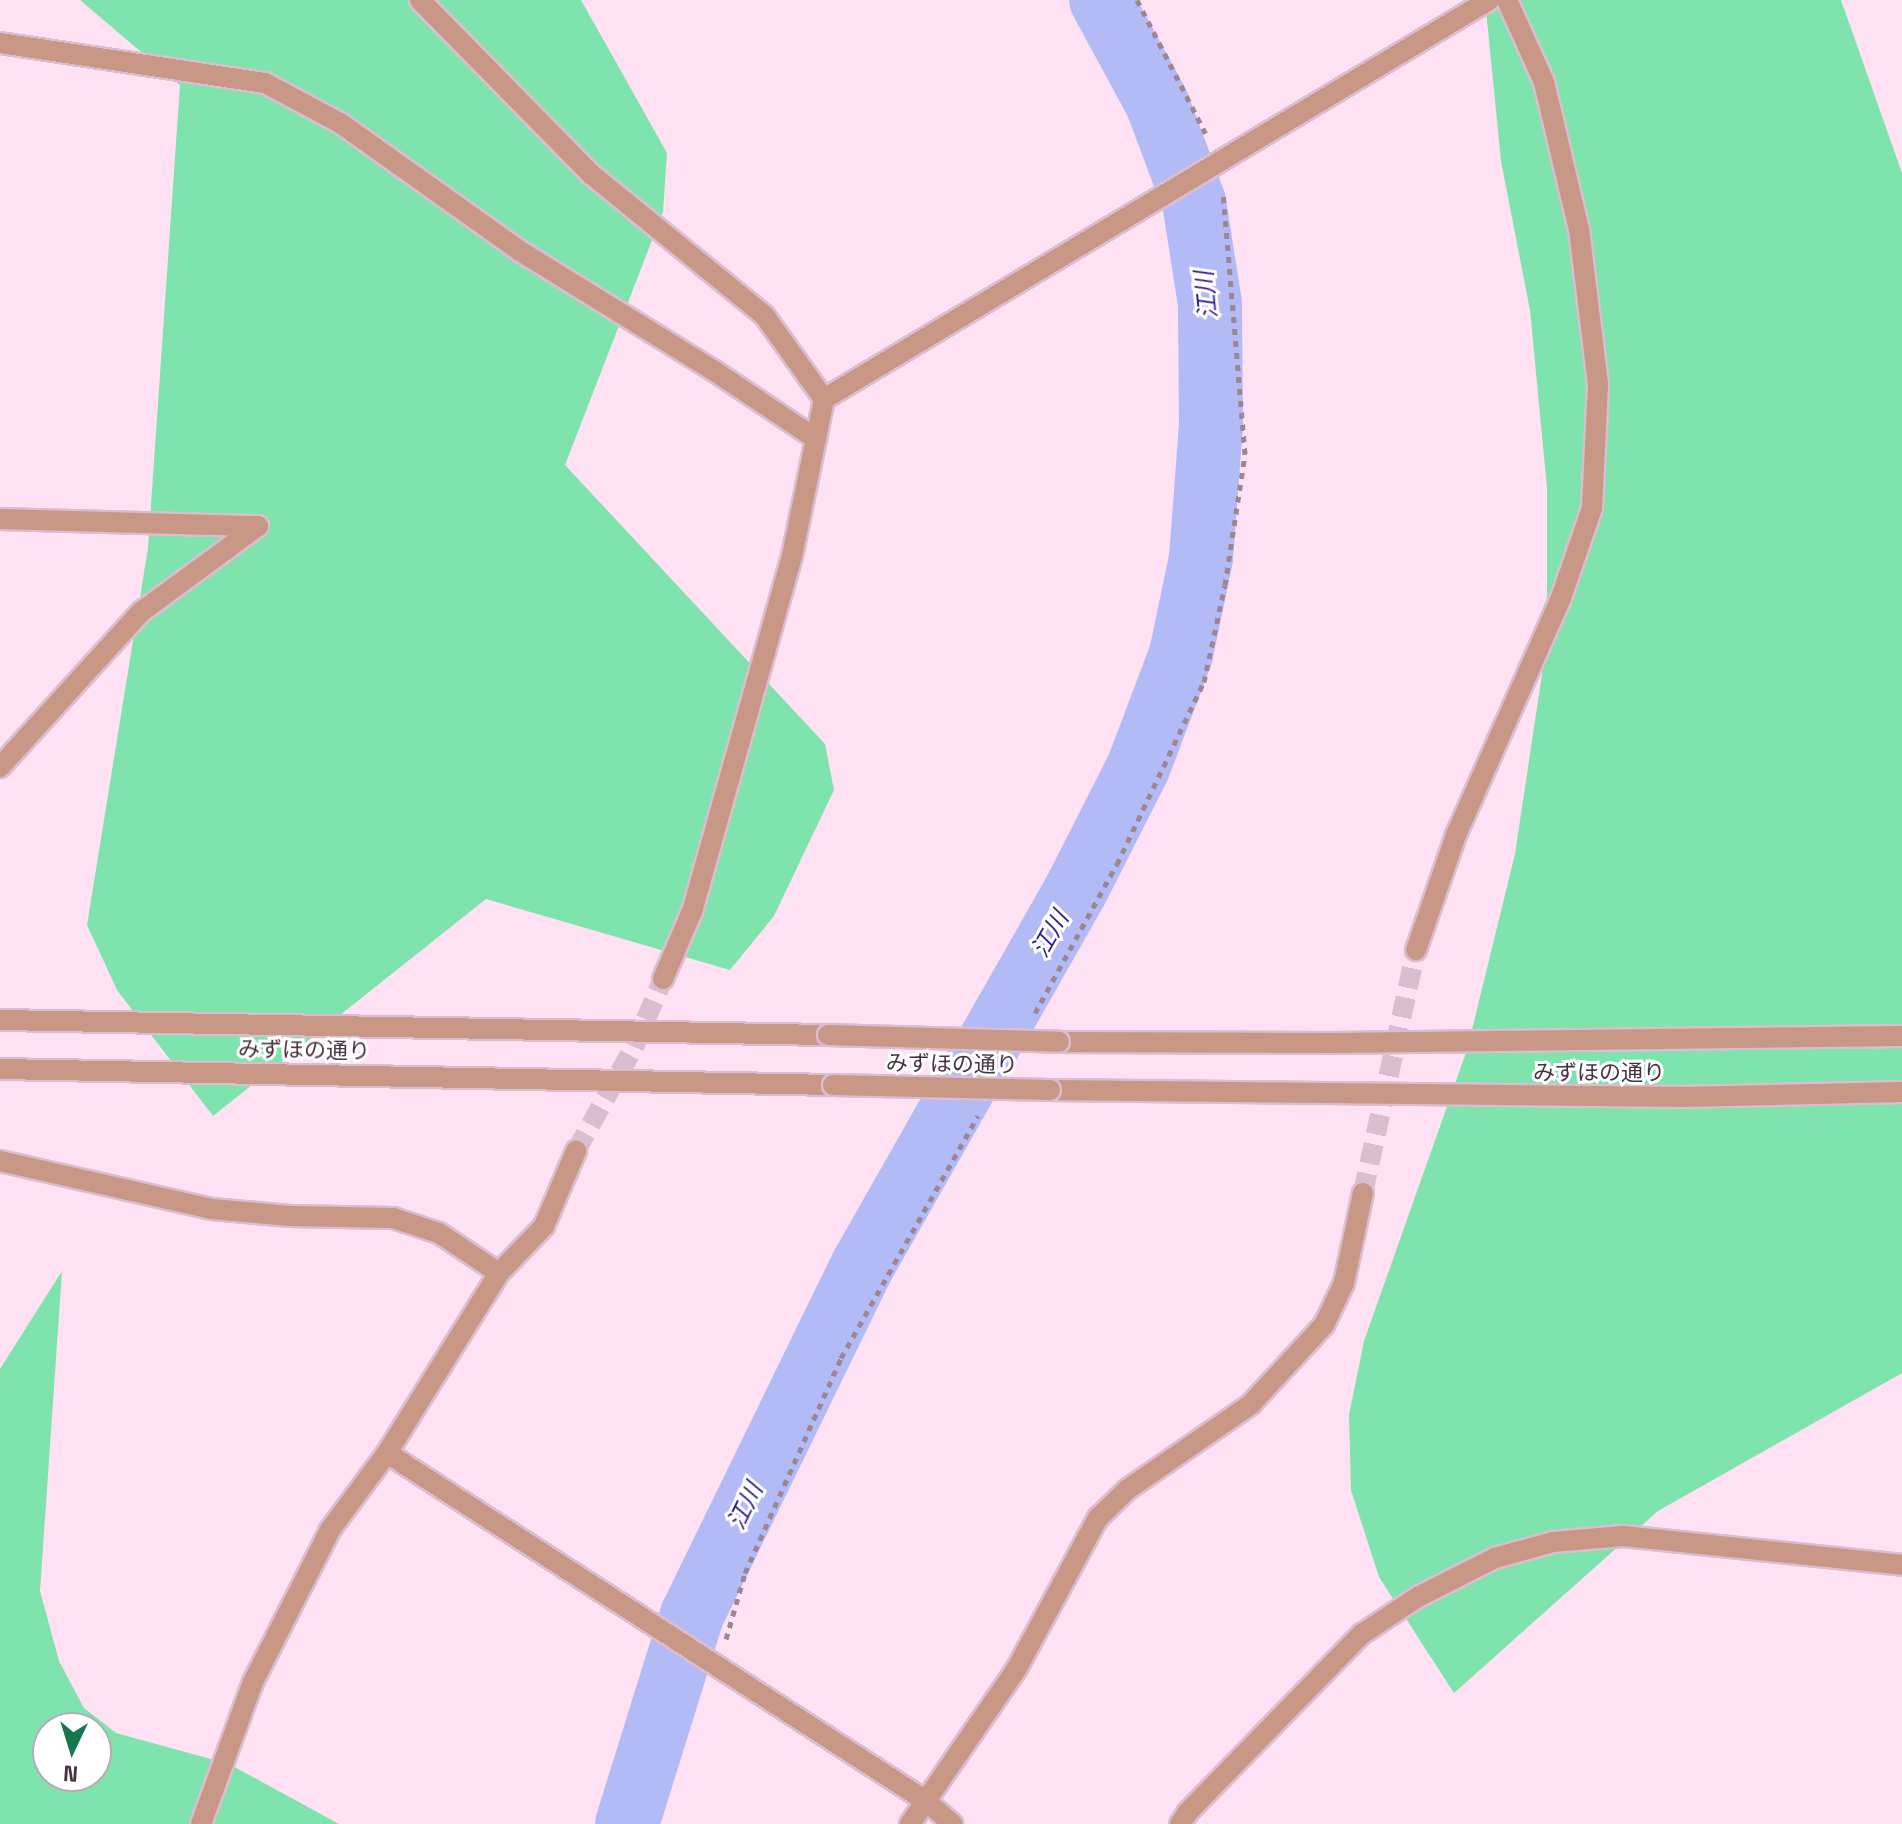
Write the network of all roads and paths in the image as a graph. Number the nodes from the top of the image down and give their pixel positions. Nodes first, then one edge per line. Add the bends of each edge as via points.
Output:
1 (420, 0) edge
2 (1137, 0) edge
3 (1489, 0) edge
4 (1507, 0) edge
5 (0, 43) edge
6 (1220, 162) junction
7 (824, 399) junction
8 (816, 439) junction
9 (0, 519) edge
10 (0, 767) edge
11 (1416, 950) tunnel mouth
12 (663, 979) tunnel mouth
13 (1034, 1015) dead end
14 (0, 1020) edge
15 (1902, 1036) edge
16 (0, 1069) edge
17 (1902, 1092) edge
18 (981, 1111) dead end
19 (576, 1151) tunnel mouth
20 (0, 1161) edge
21 (1363, 1193) tunnel mouth
22 (499, 1273) junction
23 (387, 1453) junction
24 (1902, 1565) edge
25 (718, 1666) junction
26 (926, 1801) junction
27 (201, 1824) edge
28 (910, 1824) edge
29 (952, 1824) edge
30 (1180, 1824) edge

1 - 7 street via 591,174 764,315
2 - 6 path
3 - 6 street
4 - 11 street via 1544,82 1579,230 1598,384 1592,508 1561,598 1456,835
5 - 8 street via 265,83 340,123 520,251
6 - 7 street
6 - 13 path via 1245,454 1204,682 1117,864
7 - 8 street
8 - 12 street via 792,556 696,896
9 - 10 street via 258,526 141,612
14 - 15 street, みずほの通り, bridge via 1059,1042
16 - 17 street, みずほの通り, bridge via 1050,1090 1684,1097
18 - 25 path via 841,1358 745,1573
19 - 22 street via 544,1226
20 - 22 street via 212,1209 393,1218 439,1233
21 - 26 street via 1344,1283 1324,1325 1251,1404 1128,1489 1098,1518 1016,1670
22 - 23 street
23 - 25 street
23 - 27 street via 330,1530 253,1682
24 - 30 street via 1623,1536 1553,1542 1495,1558 1418,1597 1362,1634
25 - 26 street
26 - 28 street
26 - 29 street

